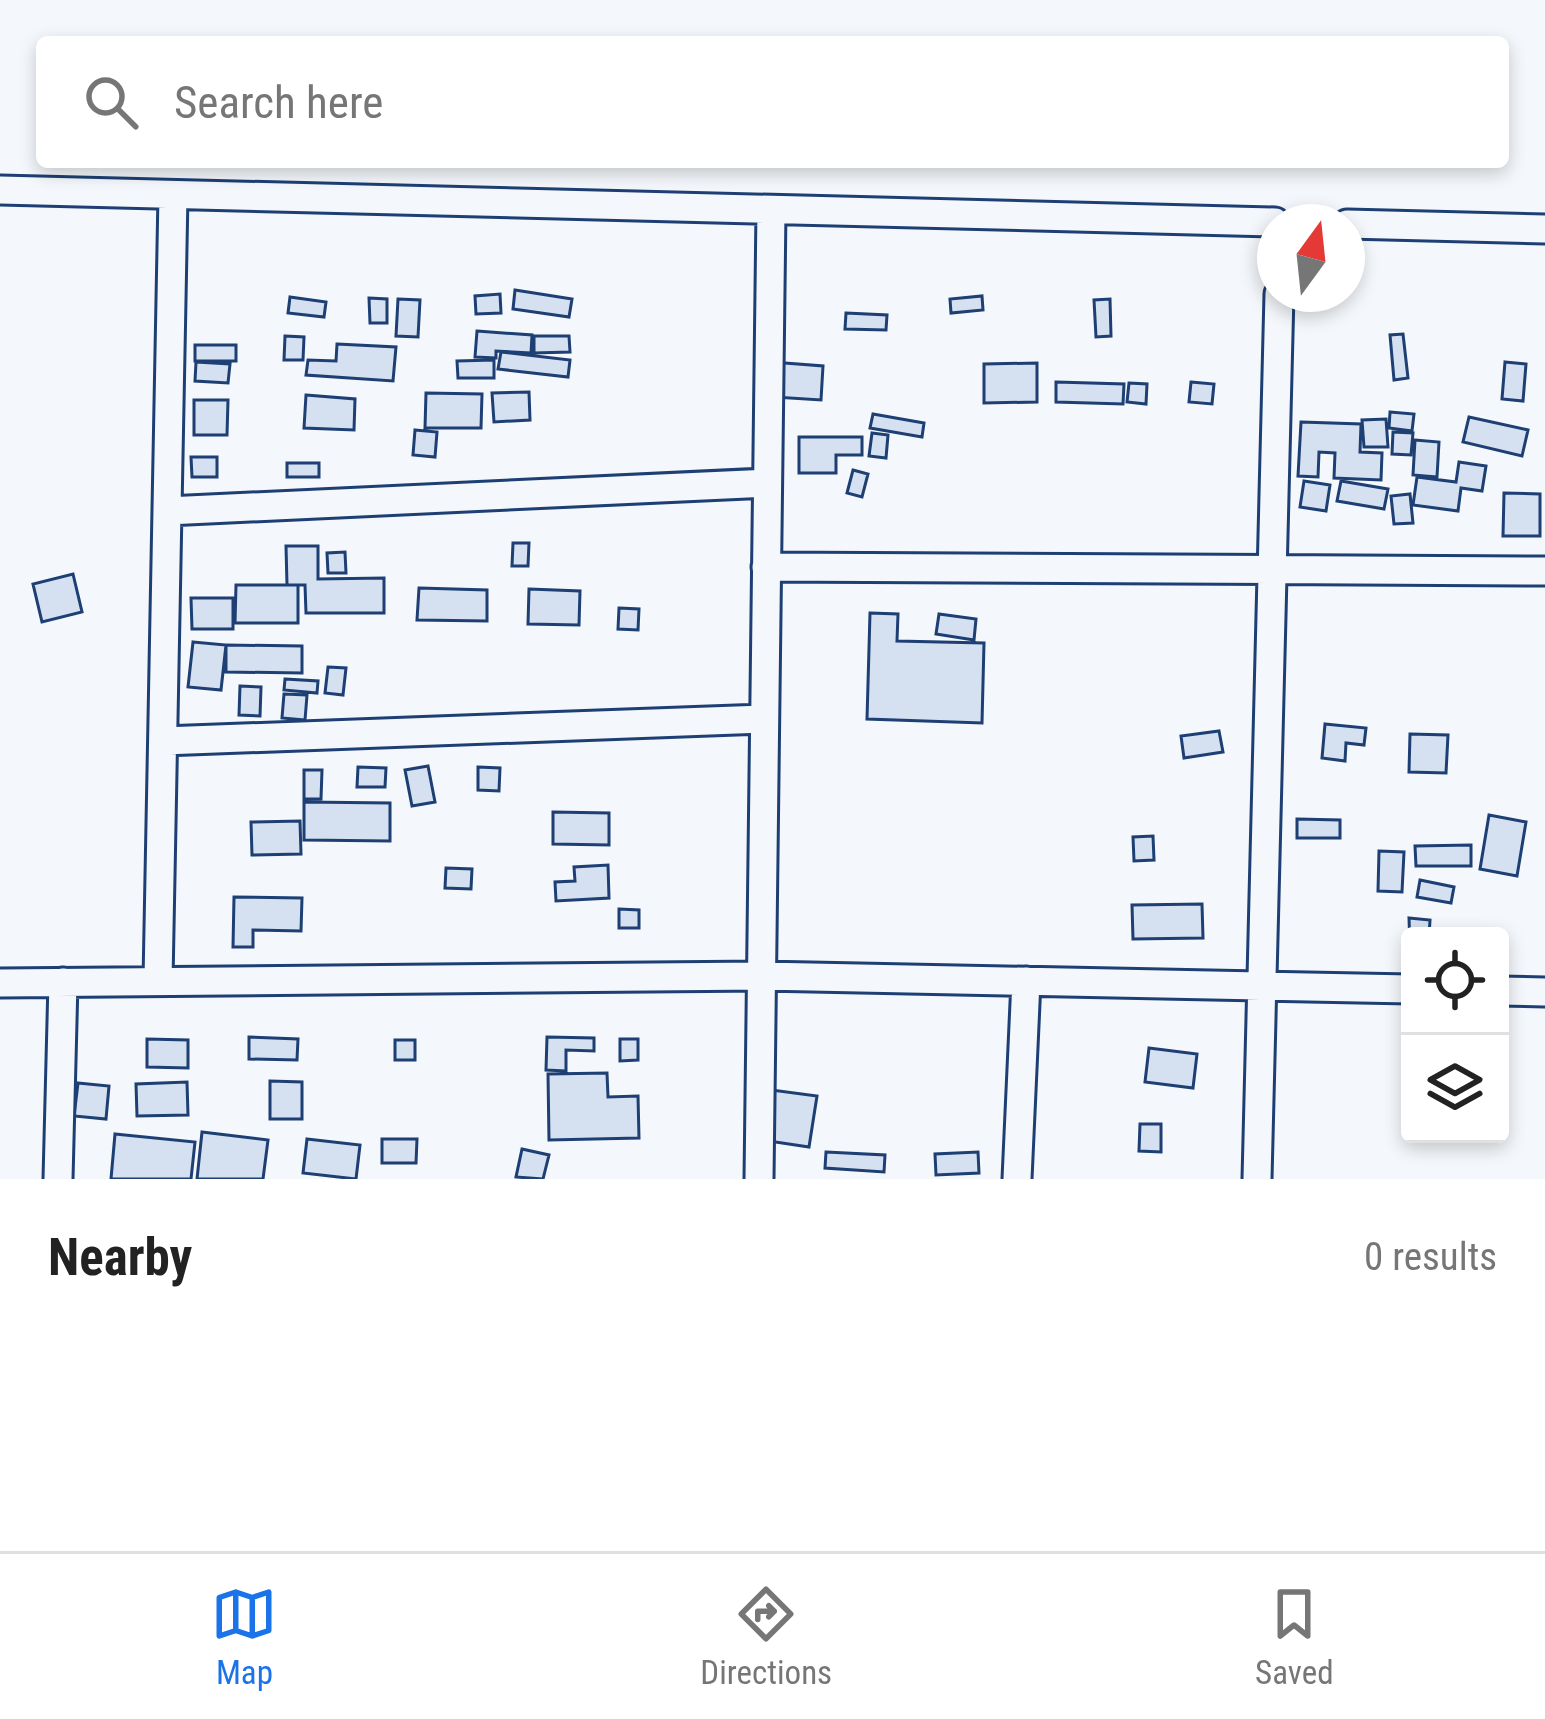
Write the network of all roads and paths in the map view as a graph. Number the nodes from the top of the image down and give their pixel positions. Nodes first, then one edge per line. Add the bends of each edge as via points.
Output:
1 (0, 190) edge
2 (173, 194) junction
3 (771, 210) junction
4 (1257, 222) edge
5 (1365, 224) edge
6 (1545, 229) edge
7 (1279, 312) edge
8 (767, 483) junction
9 (167, 512) junction
10 (766, 568) junction
11 (1272, 569) junction
12 (1545, 571) edge
13 (764, 719) junction
14 (163, 741) junction
15 (762, 976) junction
16 (158, 981) junction
17 (1026, 981) junction
18 (63, 982) junction
19 (0, 983) edge
20 (1262, 986) junction
21 (1401, 989) edge
22 (1509, 991) edge
23 (1545, 992) edge
24 (58, 1179) edge
25 (759, 1179) edge
26 (1016, 1179) edge
27 (1257, 1179) edge

1 - 2 street
2 - 3 street
2 - 9 street
3 - 4 street
3 - 8 street
5 - 6 street
7 - 11 street
8 - 9 street
8 - 10 street
9 - 14 street
10 - 11 street
10 - 13 street
11 - 12 street
11 - 20 street
13 - 14 street
13 - 15 street
14 - 16 street
15 - 16 street
15 - 17 street
15 - 25 street
16 - 18 street
17 - 20 street
17 - 26 street
18 - 19 street
18 - 24 street
20 - 21 street
20 - 27 street
22 - 23 street

